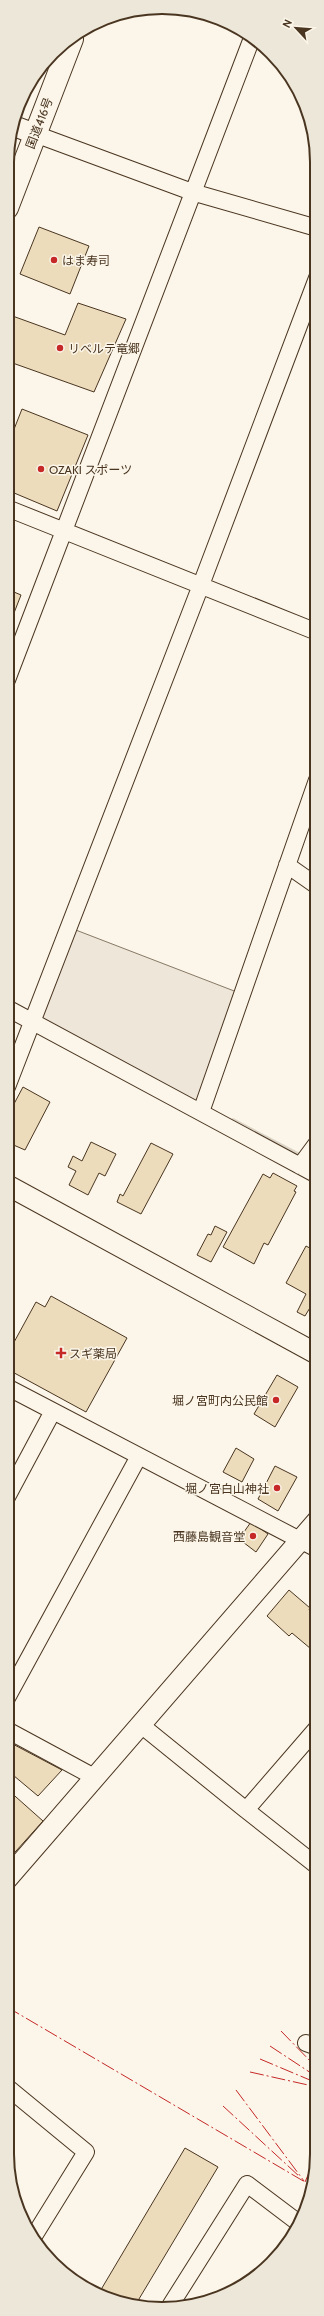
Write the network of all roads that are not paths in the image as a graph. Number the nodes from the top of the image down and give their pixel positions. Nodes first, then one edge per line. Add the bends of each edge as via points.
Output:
1 (250, 43) edge
2 (69, 47) edge
3 (18, 128) edge
4 (35, 134) junction
5 (14, 190) edge
6 (192, 192) junction
7 (310, 226) edge
8 (310, 297) edge
9 (14, 511) edge
10 (65, 531) junction
11 (201, 585) junction
12 (310, 629) edge
13 (14, 662) edge
14 (310, 800) edge
15 (287, 865) junction
16 (310, 881) edge
17 (14, 1012) edge
18 (32, 1022) junction
19 (14, 1069) edge
20 (201, 1112) junction
21 (310, 1152) edge
22 (300, 1166) junction
23 (310, 1171) edge
24 (14, 1189) edge
25 (310, 1350) edge
26 (14, 1391) edge
27 (53, 1411) junction
28 (139, 1456) junction
29 (14, 1483) edge
30 (308, 1545) edge
31 (14, 1685) edge
32 (141, 1725) junction
33 (14, 1734) edge
34 (310, 1736) edge
35 (96, 1778) junction
36 (246, 1810) junction
37 (310, 1860) edge
38 (14, 1871) edge
39 (14, 2093) edge
40 (295, 2220) edge
41 (36, 2232) edge
42 (173, 2302) edge

1 - 6 street
2 - 4 highway, 国道416号
3 - 4 street
4 - 5 highway, 国道416号
4 - 6 street
6 - 7 street
6 - 10 street
8 - 11 street
9 - 10 street
10 - 11 street
10 - 13 street
11 - 12 street
11 - 18 street
14 - 15 street
15 - 16 street
15 - 20 street
17 - 18 street
18 - 19 street
18 - 20 street
20 - 22 street
21 - 22 street
22 - 23 street
24 - 25 street
26 - 27 street
27 - 28 street
27 - 29 street
28 - 30 street
28 - 31 street
30 - 32 street
32 - 35 street
32 - 36 street
33 - 35 street
34 - 36 street
35 - 38 street
36 - 37 street
39 - 41 street via 86,2152
40 - 42 street via 247,2184

